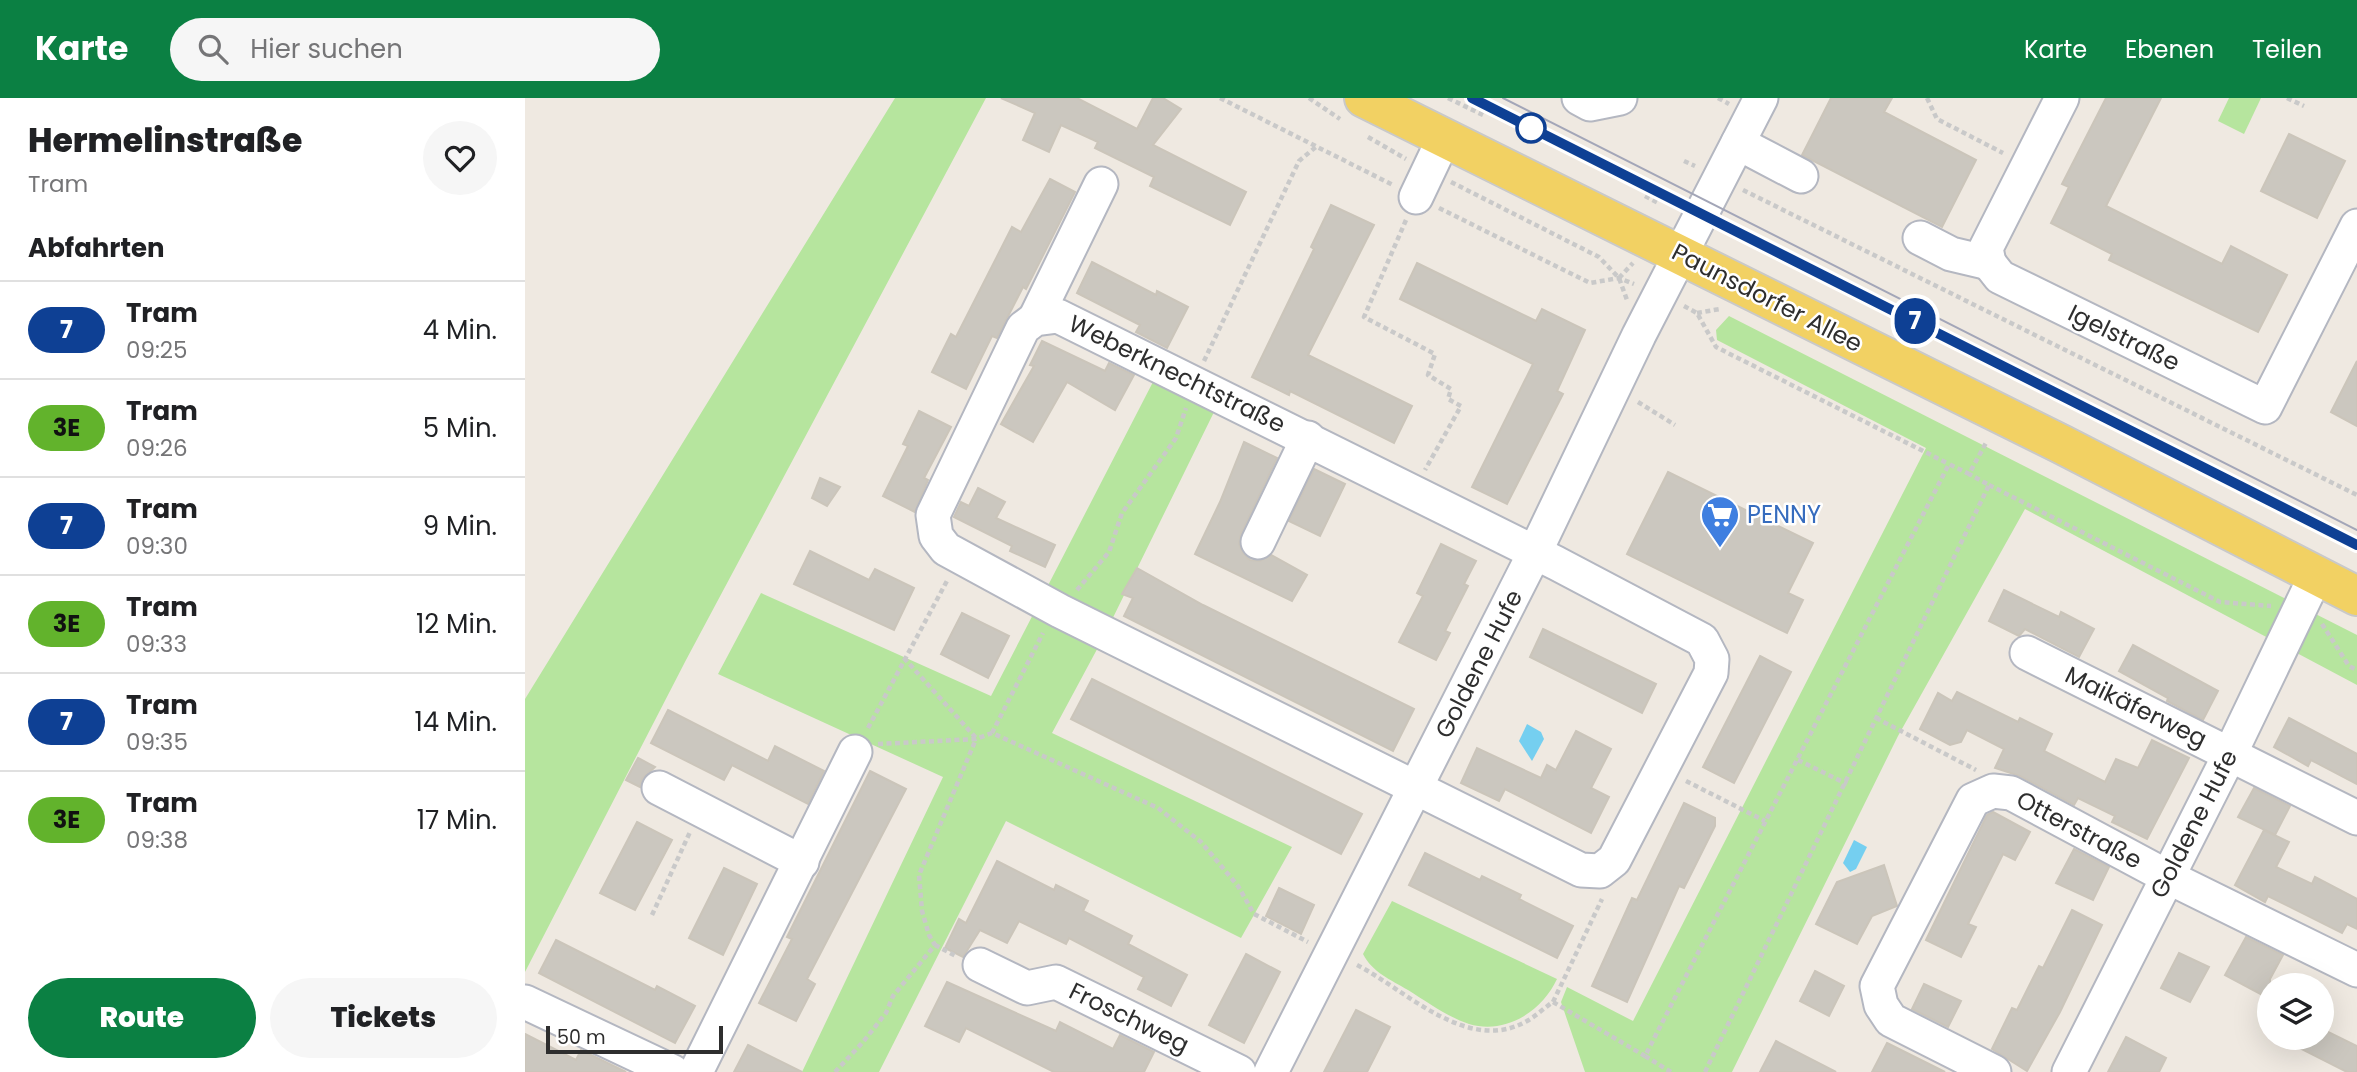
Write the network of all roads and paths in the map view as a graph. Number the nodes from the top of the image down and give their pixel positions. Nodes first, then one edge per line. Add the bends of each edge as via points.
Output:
1 (1309, 98) edge
2 (1448, 98) edge
3 (1761, 98) edge
4 (1927, 98) edge
5 (2061, 98) edge
6 (2287, 98) edge
7 (2304, 106) dead end
8 (1483, 115) dead end
9 (1358, 118) edge
10 (1738, 143) junction
11 (1317, 146) dead end
12 (2027, 166) junction
13 (1429, 169) junction
14 (1801, 176) dead end
15 (1101, 184) dead end
16 (1735, 187) dead end
17 (1645, 196) dead end
18 (1660, 204) dead end
19 (2357, 226) edge
20 (1920, 238) dead end
21 (1682, 254) junction
22 (1989, 263) junction
23 (1628, 302) dead end
24 (1697, 313) dead end
25 (1035, 319) junction
26 (1194, 382) junction
27 (1638, 402) dead end
28 (1675, 425) dead end
29 (1989, 437) dead end
30 (1308, 438) junction
31 (1949, 464) junction
32 (1969, 474) junction
33 (1989, 485) junction
34 (1413, 491) junction
35 (2357, 495) edge
36 (1258, 542) dead end
37 (1535, 552) junction
38 (961, 557) junction
39 (2310, 586) junction
40 (2357, 596) edge
41 (1061, 611) junction
42 (2027, 653) dead end
43 (904, 658) junction
44 (2357, 670) edge
45 (1876, 718) junction
46 (992, 733) junction
47 (976, 739) junction
48 (857, 749) junction
49 (2230, 754) junction
50 (1798, 760) junction
51 (1663, 770) junction
52 (1847, 784) junction
53 (659, 788) dead end
54 (1417, 788) junction
55 (2001, 790) junction
56 (700, 809) junction
57 (2357, 818) edge
58 (1765, 821) junction
59 (802, 862) junction
60 (1600, 871) junction
61 (2166, 876) junction
62 (652, 915) dead end
63 (1333, 953) junction
64 (980, 965) dead end
65 (2357, 970) edge
66 (525, 1002) edge
67 (1553, 1002) junction
68 (1645, 1056) junction
69 (673, 1072) edge
70 (695, 1072) edge
71 (835, 1072) edge
72 (1239, 1072) edge
73 (1271, 1072) edge
74 (1674, 1072) edge
75 (1705, 1072) edge
76 (1994, 1072) edge
77 (2069, 1072) edge

1 - 9 path
2 - 8 path
3 - 10 street, Goldene Hufe
4 - 12 path via 1937,119
5 - 12 street
6 - 7 path
9 - 13 main road, Paunsdorfer Allee
9 - 13 path
10 - 14 street
10 - 21 street, Goldene Hufe
11 - 26 path via 1299,161
12 - 22 street via 1986,248
13 - 21 main road, Paunsdorfer Allee
13 - 23 path via 1599,257 1619,278
13 - 34 path via 1364,317 1435,354 1427,375 1451,389 1448,399 1461,406
15 - 25 street
16 - 35 path
17 - 18 path
19 - 22 street, Igelstraße via 2265,407 2000,277
20 - 22 street via 1951,254
21 - 37 street, Goldene Hufe
21 - 39 main road, Paunsdorfer Allee
24 - 31 path via 1717,347
25 - 26 street, Weberknechtstraße via 1058,316
25 - 38 street, Weberknechtstraße via 1023,328 933,514 936,536 946,549
26 - 30 street, Weberknechtstraße
26 - 41 path via 1176,438 1122,513 1109,552
27 - 28 path
29 - 32 path
30 - 34 street, Weberknechtstraße
30 - 36 street
31 - 32 path
31 - 50 path
32 - 33 path
33 - 39 path via 2220,602 2271,606
33 - 45 path
34 - 37 street, Weberknechtstraße
37 - 51 street, Weberknechtstraße via 1702,640 1708,648 1711,673
37 - 54 street, Goldene Hufe
38 - 41 street, Weberknechtstraße
38 - 43 path
39 - 40 main road, Paunsdorfer Allee
39 - 44 path via 2349,666
39 - 49 street, Goldene Hufe
41 - 46 path via 1031,652
41 - 54 street, Weberknechtstraße
42 - 49 street, Maikäferweg
43 - 47 path
43 - 48 path
45 - 52 path
45 - 55 path via 1967,764
46 - 47 path
46 - 63 path via 1158,808 1201,842 1238,886 1254,914
47 - 48 path
47 - 71 path via 919,874 922,911 935,945 893,996 886,1013
48 - 59 street
49 - 57 street, Maikäferweg
49 - 61 street, Goldene Hufe
50 - 52 path
50 - 58 path
51 - 58 path
51 - 60 street, Weberknechtstraße via 1614,860
52 - 75 path
53 - 56 street
54 - 60 street, Weberknechtstraße via 1581,870
54 - 63 street, Goldene Hufe
55 - 61 street, Otterstraße
55 - 76 street, Otterstraße via 1973,800 1877,986 1881,1005 1891,1020
56 - 59 street
56 - 62 path
58 - 68 path
59 - 70 street
60 - 67 path via 1604,895
61 - 65 street, Otterstraße
61 - 77 street, Goldene Hufe
63 - 67 path via 1470,1029 1510,1028
63 - 73 street, Goldene Hufe
64 - 72 street, Froschweg via 1027,988 1056,982
66 - 69 street
67 - 68 path
68 - 74 path

